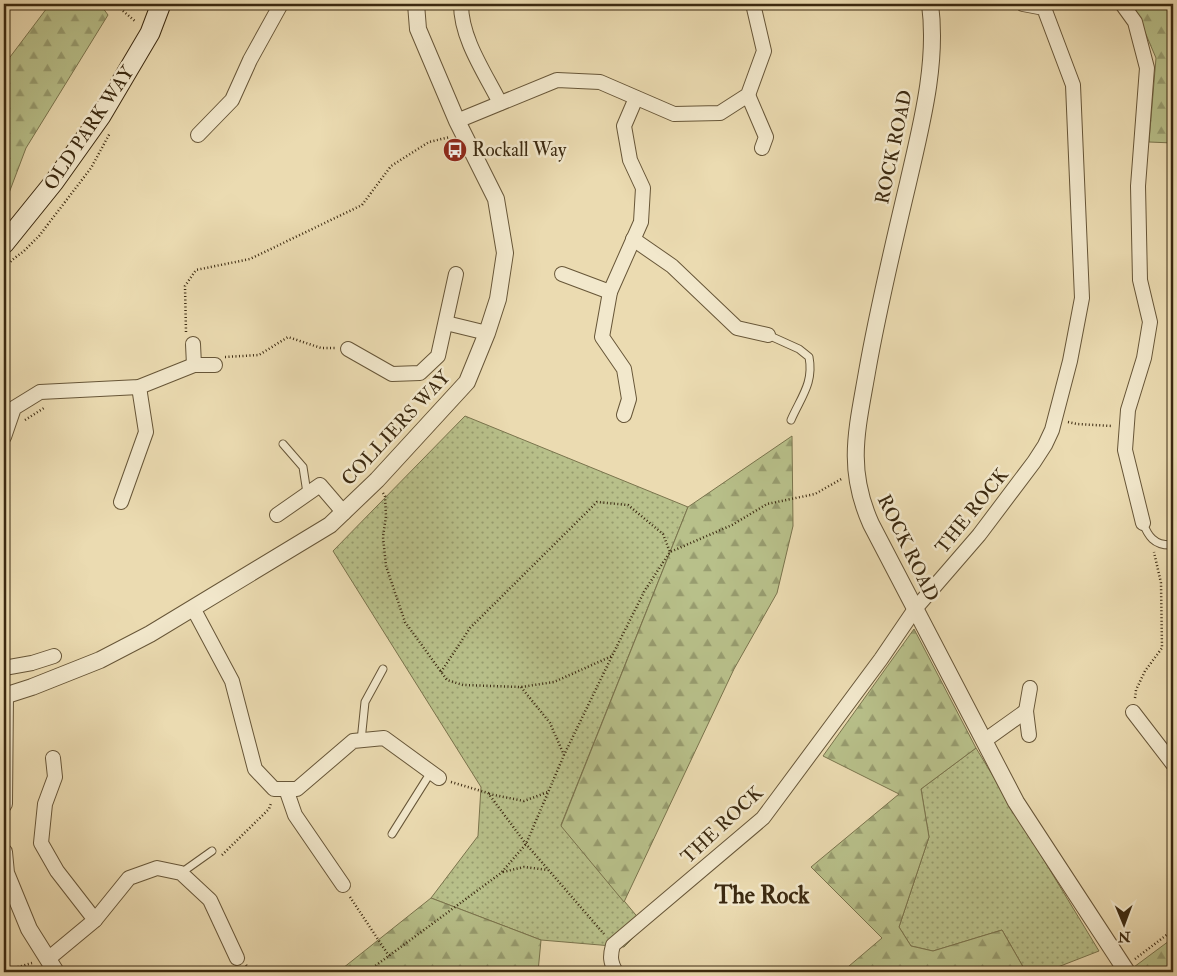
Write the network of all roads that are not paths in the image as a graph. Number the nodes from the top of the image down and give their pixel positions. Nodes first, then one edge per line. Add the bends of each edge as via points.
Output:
1 (161, 4) edge
2 (281, 4) edge
3 (416, 4) edge
4 (461, 4) edge
5 (753, 4) edge
6 (930, 4) edge
7 (1024, 4) edge
8 (1122, 4) edge
9 (1046, 6) edge
10 (748, 95) junction
11 (636, 98) junction
12 (500, 104) junction
13 (460, 128) junction
14 (198, 135) dead end
15 (762, 148) dead end
16 (633, 239) junction
17 (4, 244) edge
18 (456, 274) dead end
19 (562, 274) dead end
20 (610, 292) junction
21 (446, 323) junction
22 (487, 333) junction
23 (768, 335) joint
24 (194, 344) road end
25 (348, 349) road end
26 (194, 365) junction
27 (215, 365) road end
28 (139, 387) junction
29 (624, 415) dead end
30 (791, 420) dead end
31 (4, 435) edge
32 (283, 444) dead end
33 (307, 494) junction
34 (121, 502) dead end
35 (344, 512) junction
36 (276, 515) dead end
37 (1143, 523) joint
38 (1170, 545) dead end
39 (193, 608) junction
40 (915, 609) junction
41 (54, 656) dead end
42 (4, 668) edge
43 (383, 669) dead end
44 (1030, 688) dead end
45 (4, 695) edge
46 (1026, 711) junction
47 (1133, 712) road end
48 (1029, 735) dead end
49 (361, 741) junction
50 (984, 741) junction
51 (54, 758) dead end
52 (1173, 764) edge
53 (435, 775) joint
54 (280, 789) junction
55 (4, 804) edge
56 (392, 834) dead end
57 (212, 851) dead end
58 (4, 852) edge
59 (5, 873) edge
60 (181, 873) junction
61 (343, 885) road end
62 (95, 920) junction
63 (237, 958) dead end
64 (52, 965) edge
65 (1125, 970) edge
66 (616, 972) edge

1 - 17 main road, OLD PARK WAY via 150,33 101,116
2 - 14 street via 232,100
3 - 13 street, COLLIERS WAY via 418,29
4 - 12 street via 468,41
5 - 10 street via 764,51
6 - 40 street, ROCK ROAD via 933,38 924,109 874,334 854,461 859,495 867,516
7 - 9 street, THE ROCK
8 - 37 street via 1135,22 1147,68 1138,186 1140,280 1150,322 1144,358 1128,410 1125,450
9 - 40 street, THE ROCK via 1073,85 1082,298 1070,361 1045,445 979,535
10 - 11 street via 720,113 674,114
10 - 15 street via 766,137
11 - 12 street via 600,82 557,80
11 - 16 street via 624,126 630,160 643,188 641,222
12 - 13 street
13 - 22 street, COLLIERS WAY via 496,199 505,253 498,299
16 - 20 street
16 - 23 street via 672,266 736,328
18 - 21 street
19 - 20 street
20 - 29 street via 602,337 624,369 630,399
21 - 22 street
21 - 25 street via 438,356 420,373 392,374
22 - 35 street, COLLIERS WAY via 467,382
23 - 30 lane via 809,357 812,369 808,386
24 - 26 street
26 - 27 street
26 - 28 street
28 - 31 street via 40,392 14,408
28 - 34 street via 146,432
32 - 33 lane via 303,467
33 - 35 street via 320,485
33 - 36 street
35 - 39 street, COLLIERS WAY via 330,525
37 - 38 lane via 1151,540
39 - 45 street, COLLIERS WAY via 100,660
39 - 54 street via 232,681 254,769
40 - 50 street, ROCK ROAD
40 - 66 street, THE ROCK via 763,818 613,945 610,956
41 - 42 street
43 - 49 lane via 365,702
44 - 46 street
45 - 55 street
46 - 48 street
46 - 50 street
47 - 52 street
49 - 53 street via 384,738
49 - 54 street via 353,742 298,789
50 - 65 street, ROCK ROAD via 1016,802
51 - 62 street via 55,777 45,804 41,843 57,871
53 - 56 lane
54 - 61 street
57 - 60 lane
58 - 59 street
59 - 64 street via 29,929
60 - 62 street via 156,868 129,878
60 - 63 street via 210,900
62 - 64 street

